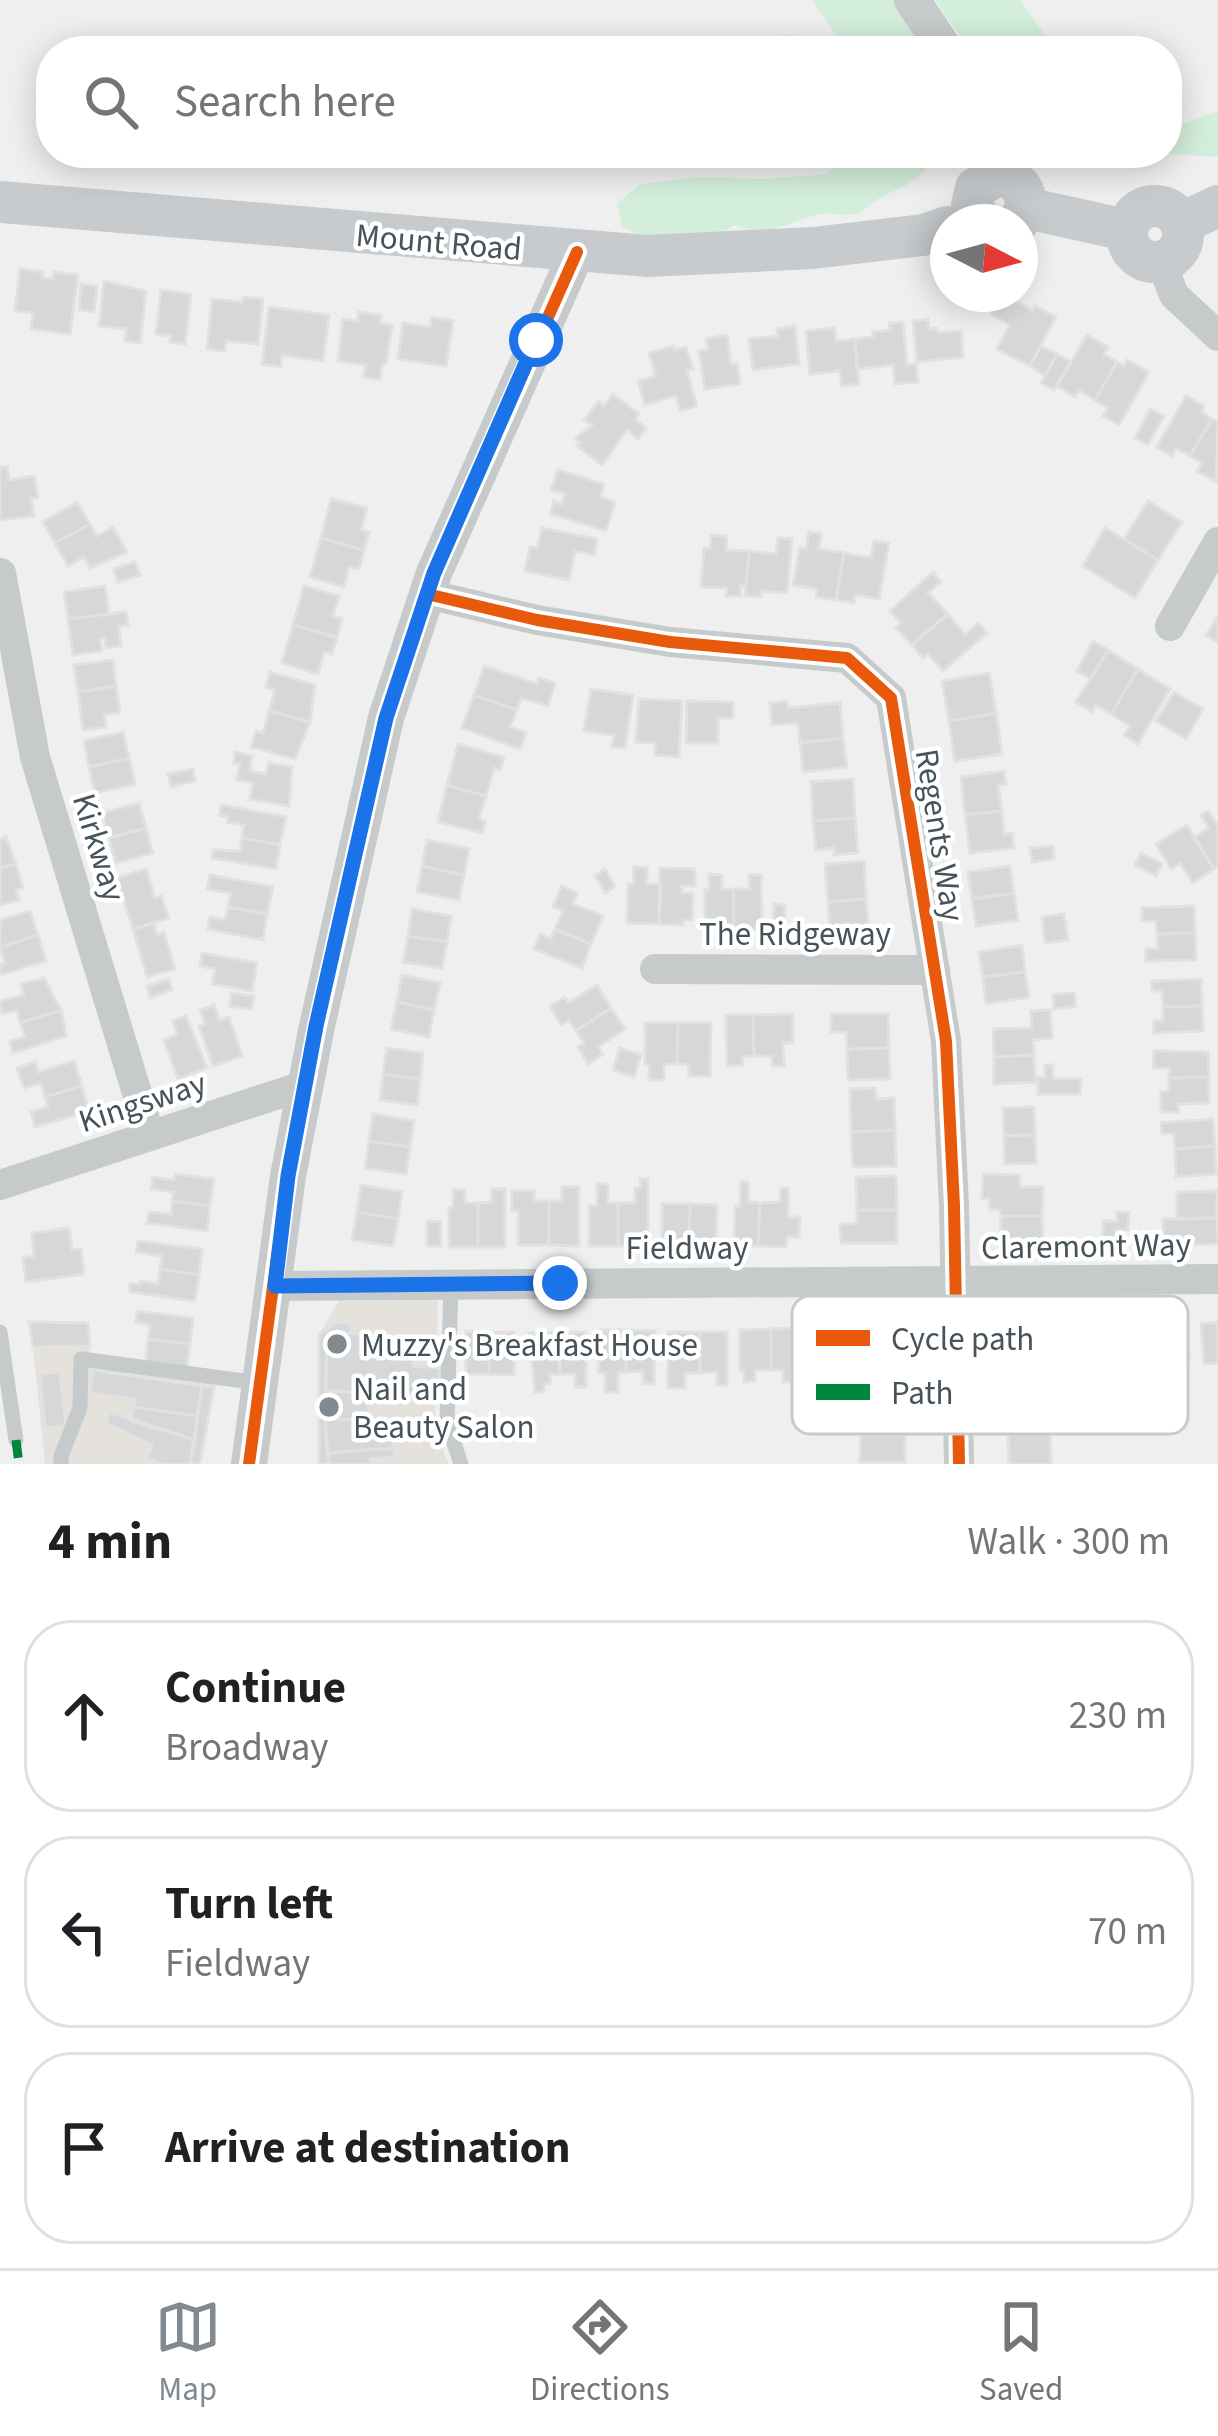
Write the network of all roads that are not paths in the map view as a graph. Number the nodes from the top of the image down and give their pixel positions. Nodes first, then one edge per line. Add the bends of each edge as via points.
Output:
1 (912, 0) edge
2 (936, 36) edge
3 (992, 168) edge
4 (1000, 168) edge
5 (0, 202) edge
6 (971, 204) edge
7 (1021, 204) edge
8 (1200, 214) edge
9 (1038, 217) edge
10 (1126, 230) junction
11 (930, 234) edge
12 (577, 252) junction
13 (1161, 262) junction
14 (1218, 335) edge
15 (1218, 542) edge
16 (1, 573) edge
17 (428, 594) junction
18 (1170, 626) dead end
19 (655, 969) dead end
20 (935, 970) junction
21 (305, 1085) junction
22 (150, 1136) junction
23 (0, 1185) edge
24 (1218, 1279) edge
25 (956, 1282) junction
26 (275, 1286) junction
27 (451, 1286) junction
28 (956, 1296) edge
29 (0, 1332) edge
30 (259, 1383) junction
31 (959, 1434) edge
32 (16, 1440) dead end
33 (61, 1464) edge
34 (249, 1464) edge
35 (461, 1464) edge
36 (959, 1464) edge

1 - 2 street
3 - 6 main road
4 - 7 main road via 1019,184
5 - 12 main road, Mount Road
8 - 10 main road via 1150,206
8 - 13 main road via 1178,251
9 - 10 main road
10 - 13 main road via 1134,254
11 - 12 main road, Mount Road via 813,248
12 - 17 street
13 - 14 street via 1174,296
15 - 18 street
16 - 22 street, Kirkway via 34,757
17 - 20 street, Regents Way via 670,642 848,658 891,698
17 - 21 street via 386,718
19 - 20 street, The Ridgeway
20 - 25 street, Regents Way via 946,1041
21 - 22 street, Kingsway
21 - 26 street
22 - 23 street, Kingsway
24 - 25 street, Claremont Way
25 - 27 street, Fieldway
25 - 28 street, Regents Way
26 - 27 street, Fieldway
26 - 30 street
27 - 35 lane via 447,1422
29 - 32 lane
30 - 33 lane via 81,1359 80,1408
30 - 34 street
31 - 36 street, Regents Way

